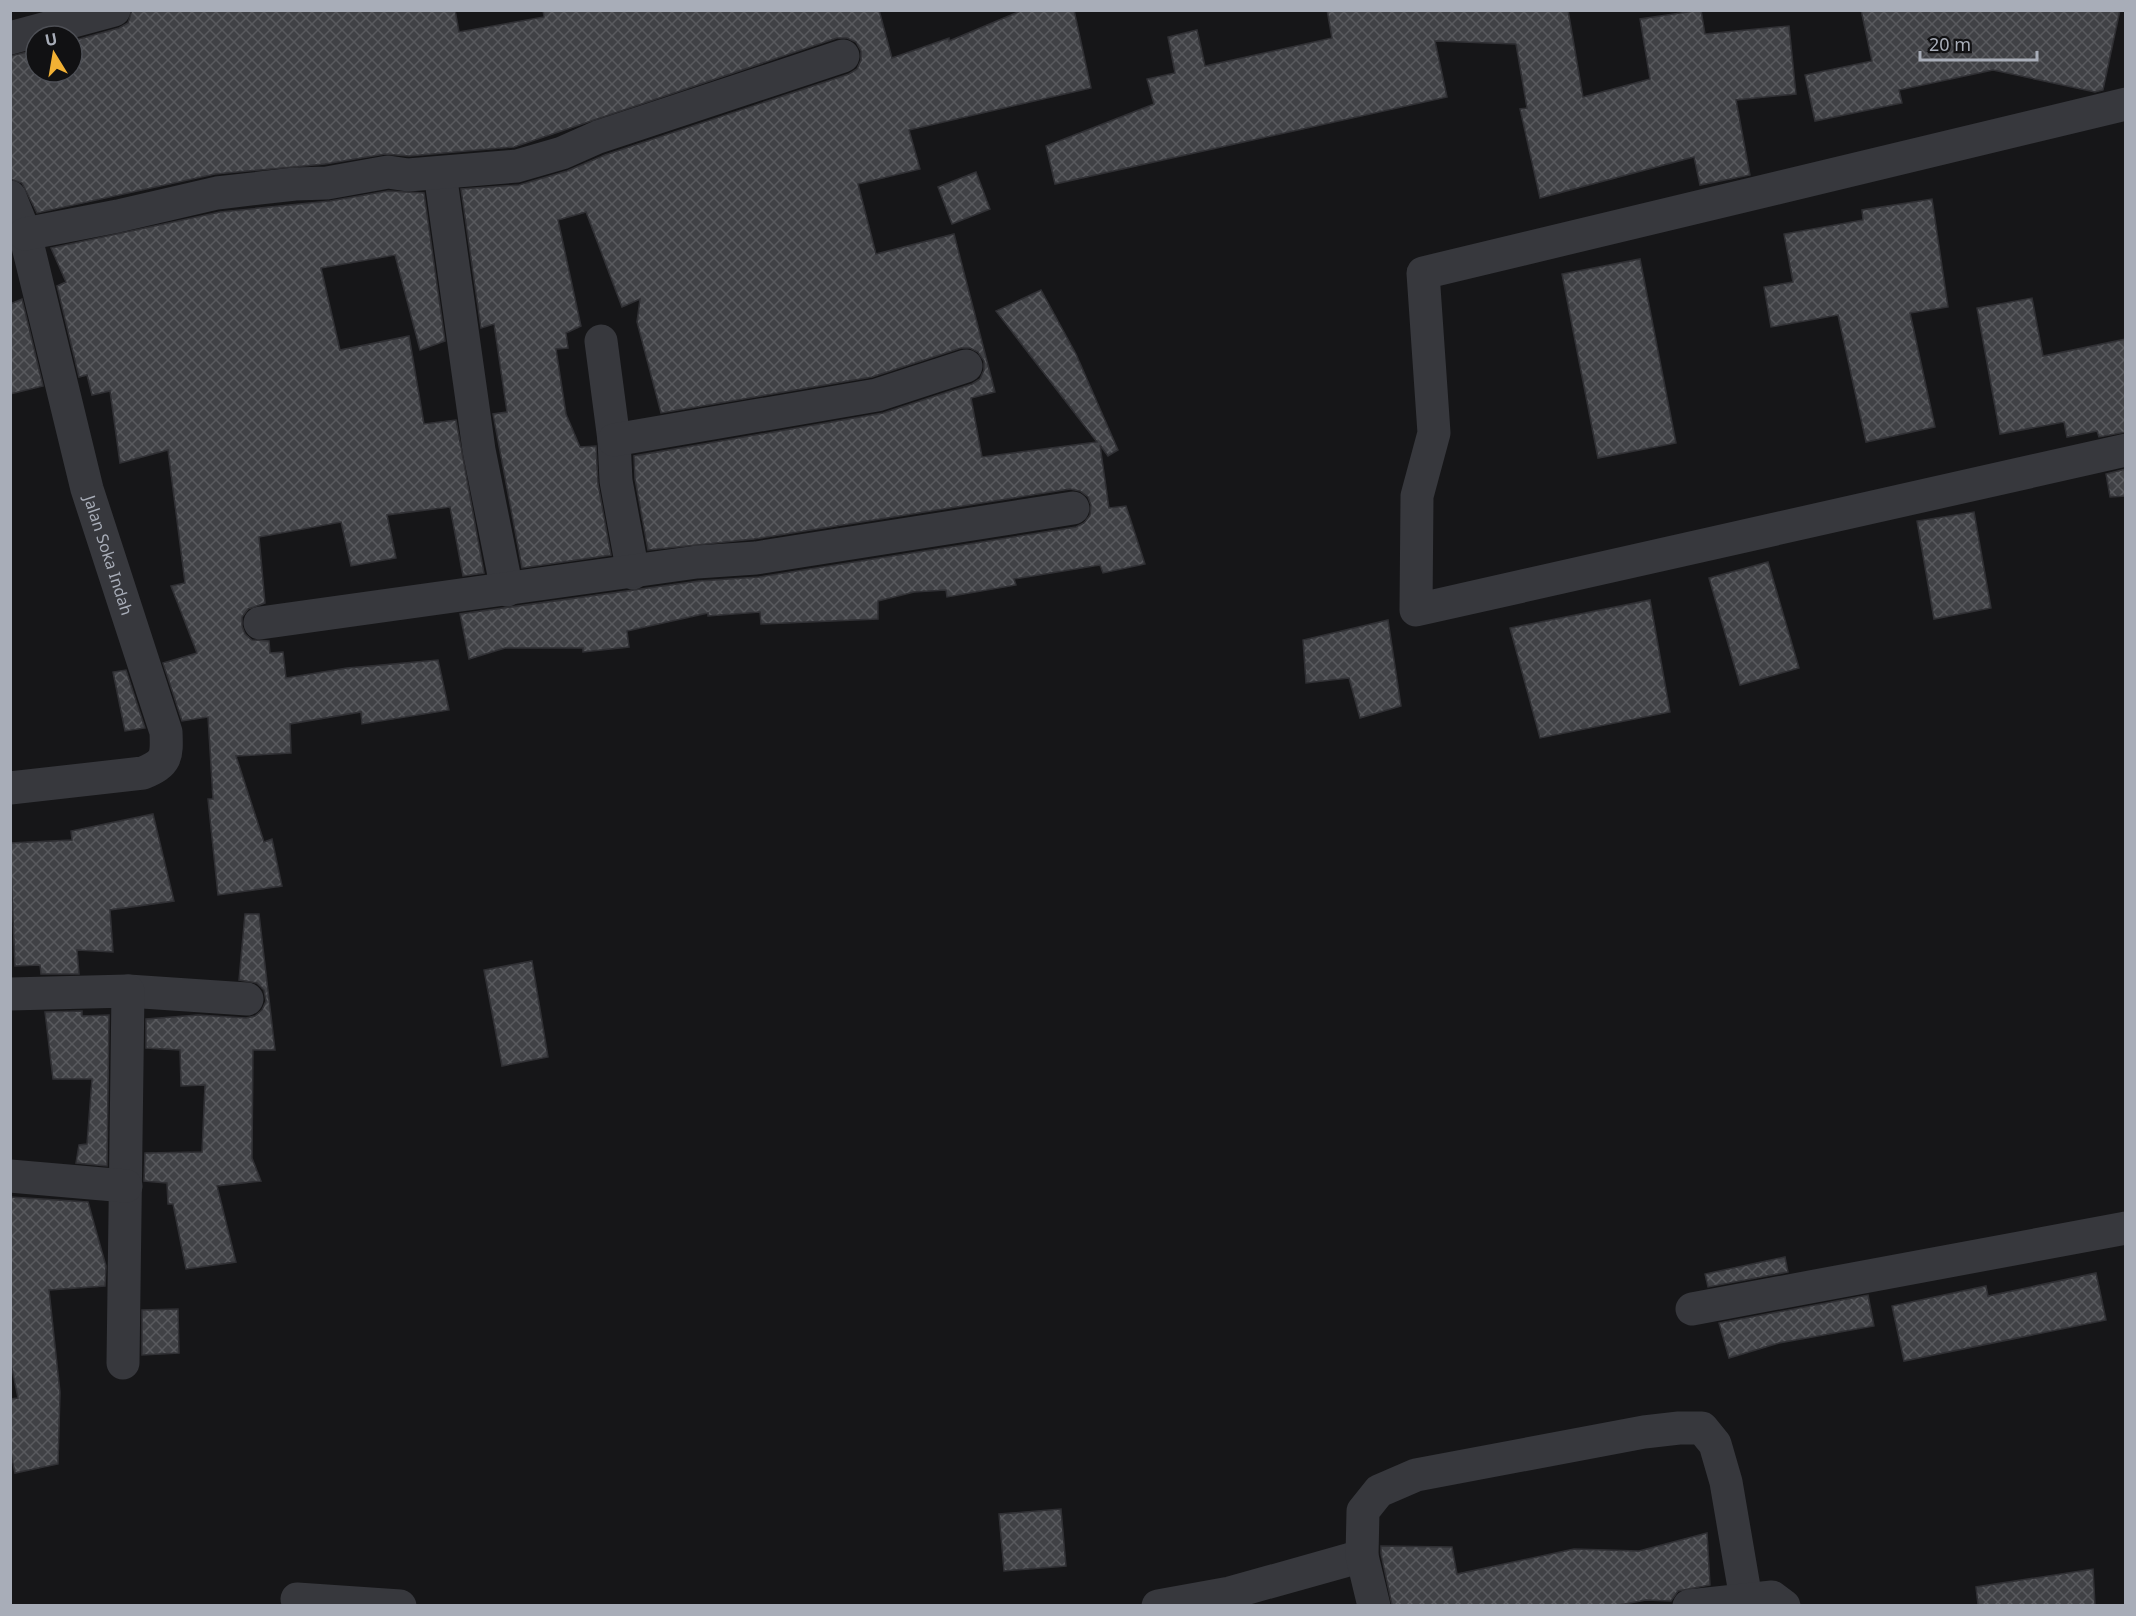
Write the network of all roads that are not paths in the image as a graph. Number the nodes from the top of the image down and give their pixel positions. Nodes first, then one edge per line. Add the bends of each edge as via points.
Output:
1 (114, 10) edge
2 (10, 38) edge
3 (843, 56) dead end
4 (2126, 104) edge
5 (440, 173) junction
6 (10, 197) edge
7 (25, 234) junction
8 (601, 341) dead end
9 (966, 366) dead end
10 (614, 440) junction
11 (2126, 450) edge
12 (1073, 508) dead end
13 (633, 573) junction
14 (507, 590) junction
15 (260, 623) dead end
16 (10, 788) edge
17 (128, 991) junction
18 (10, 994) edge
19 (247, 999) dead end
20 (10, 1176) edge
21 (126, 1186) junction
22 (2126, 1228) edge
23 (1692, 1310) dead end
24 (123, 1363) dead end
25 (1362, 1556) junction
26 (297, 1599) dead end
27 (1746, 1599) junction
28 (400, 1605) edge
29 (1158, 1605) edge
30 (1374, 1605) edge
31 (1689, 1605) edge
32 (1784, 1605) edge

1 - 2 street
3 - 5 street via 598,137 562,153 517,166
4 - 11 street via 1424,273 1434,433 1417,496 1416,610
5 - 7 street via 388,172 327,183 217,193
5 - 14 street via 478,439
6 - 7 street, Jalan Soka Indah
7 - 16 street, Jalan Soka Indah via 87,489 166,732 167,754 160,766 143,773
8 - 10 street
9 - 10 street via 877,395
10 - 13 street via 616,481
12 - 13 street via 756,558 697,562
13 - 14 street
14 - 15 street
17 - 18 street
17 - 19 street
17 - 21 street
20 - 21 street
21 - 24 street
22 - 23 street
25 - 27 street via 1363,1511 1379,1491 1416,1475 1644,1432 1702,1428 1715,1444 1726,1482
25 - 29 street via 1230,1593
25 - 30 street
26 - 28 street
27 - 31 street
27 - 32 street via 1772,1598

